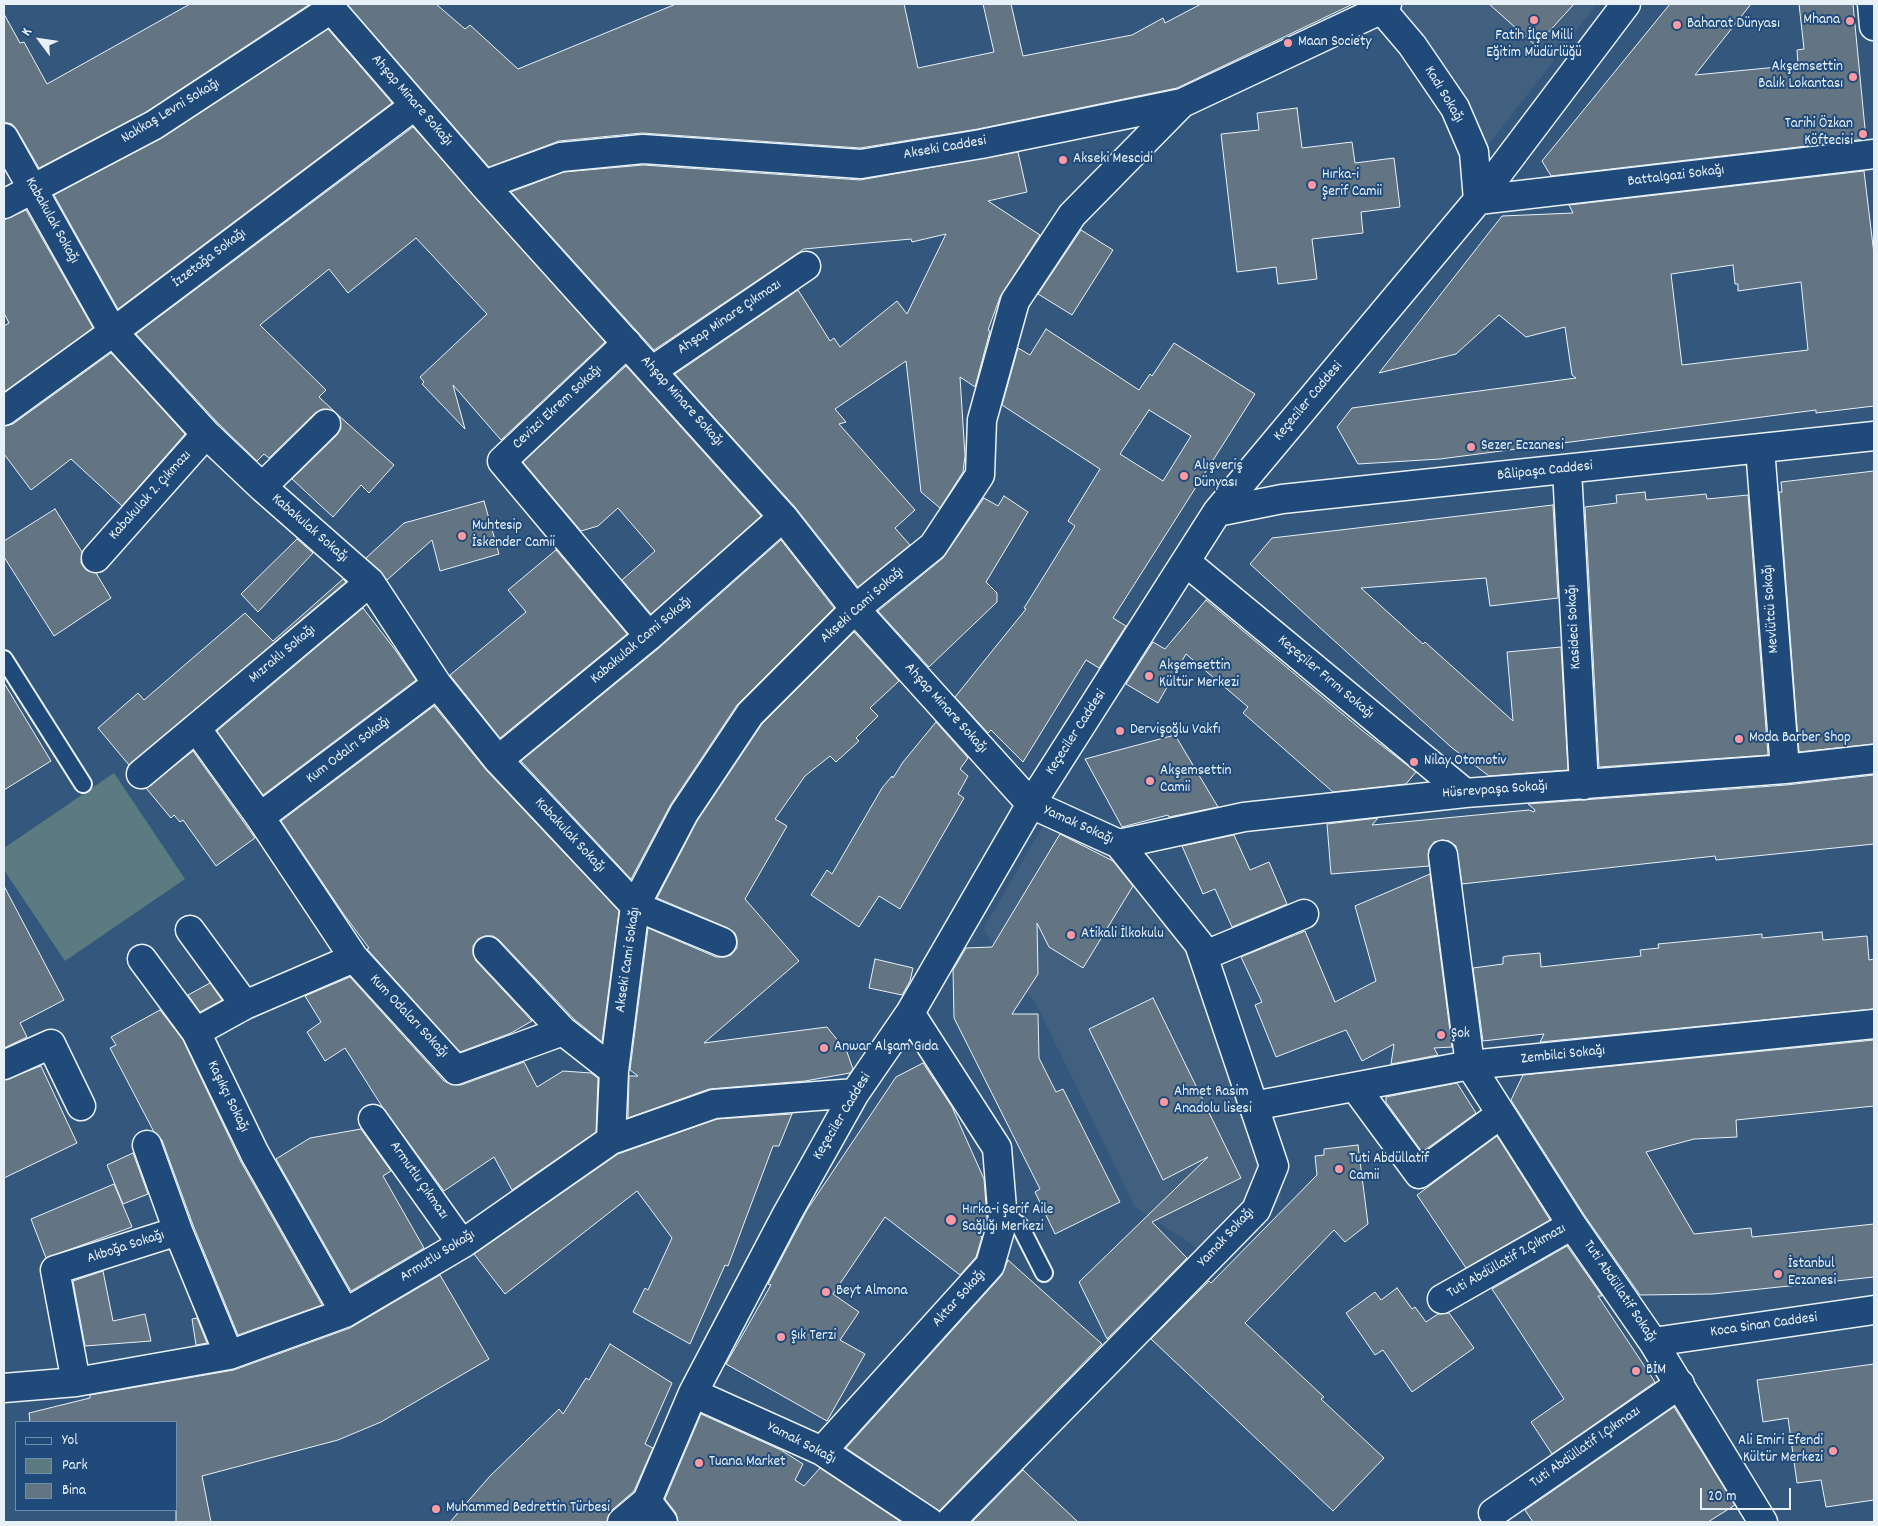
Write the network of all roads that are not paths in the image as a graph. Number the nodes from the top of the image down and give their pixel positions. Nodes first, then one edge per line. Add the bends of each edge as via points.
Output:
1 (1626, 4) edge
2 (1872, 4) edge
3 (329, 6) edge
4 (1381, 6) edge
5 (1874, 26) edge
6 (1182, 103) junction
7 (414, 106) junction
8 (4, 138) edge
9 (1874, 154) edge
10 (484, 184) junction
11 (33, 189) junction
12 (1478, 200) junction
13 (4, 204) edge
14 (806, 266) dead end
15 (113, 332) junction
16 (627, 343) junction
17 (653, 370) junction
18 (4, 410) edge
19 (326, 424) dead end
20 (206, 434) junction
21 (1874, 436) edge
22 (1760, 448) junction
23 (1566, 470) junction
24 (262, 487) junction
25 (1217, 512) junction
26 (783, 518) junction
27 (96, 558) dead end
28 (1186, 562) junction
29 (370, 582) junction
30 (855, 609) junction
31 (649, 636) junction
32 (4, 659) edge
33 (437, 684) junction
34 (196, 728) junction
35 (1874, 759) edge
36 (498, 760) junction
37 (1784, 770) junction
38 (141, 774) dead end
39 (83, 784) dead end
40 (1584, 785) junction
41 (1465, 793) junction
42 (1031, 804) junction
43 (260, 817) junction
44 (1119, 844) junction
45 (1443, 855) dead end
46 (635, 906) junction
47 (1304, 914) dead end
48 (190, 930) dead end
49 (722, 942) dead end
50 (488, 951) dead end
51 (1203, 956) junction
52 (354, 958) junction
53 (142, 959) dead end
54 (245, 1006) junction
55 (910, 1013) junction
56 (1874, 1024) edge
57 (564, 1031) junction
58 (196, 1032) junction
59 (4, 1065) edge
60 (1470, 1066) junction
61 (614, 1071) junction
62 (1355, 1087) junction
63 (855, 1093) junction
64 (81, 1106) dead end
65 (1253, 1106) junction
66 (1502, 1114) junction
67 (374, 1118) dead end
68 (611, 1140) junction
69 (147, 1145) dead end
70 (1002, 1212) junction
71 (1572, 1225) junction
72 (178, 1231) junction
73 (462, 1244) junction
74 (1044, 1273) dead end
75 (1442, 1299) dead end
76 (1874, 1310) edge
77 (344, 1313) junction
78 (1653, 1342) junction
79 (228, 1355) junction
80 (76, 1382) junction
81 (1680, 1384) junction
82 (4, 1388) edge
83 (692, 1393) junction
84 (822, 1451) junction
85 (655, 1512) edge
86 (1493, 1513) dead end
87 (622, 1522) edge
88 (929, 1522) edge
89 (950, 1522) edge
90 (1763, 1522) edge

1 - 12 street, Keçeciler Caddesi
2 - 5 street
3 - 7 street, Ahşap Minare Sokağı
3 - 11 street, Nakkaş Levni Sokağı via 154,125
4 - 6 street, Akseki Caddesi
4 - 12 street, Kadı Sokağı via 1412,45 1454,108 1474,152
6 - 10 street, Akseki Caddesi via 980,144 861,164 643,149 561,157
6 - 30 street, Akseki Cami Sokağı via 1072,215 1015,301 982,420 980,476 933,546
7 - 10 street, Ahşap Minare Sokağı
7 - 15 street, İzzetağa Sokağı
8 - 11 street, Kabakulak Sokağı
9 - 12 street, Battalgazi Sokağı
10 - 16 street, Ahşap Minare Sokağı
11 - 13 street, Nakkaş Levni Sokağı
11 - 15 street, Kabakulak Sokağı
12 - 25 street, Keçeciler Caddesi
14 - 17 street, Ahşap Minare Çıkmazı
15 - 18 street, İzzetağa Sokağı
15 - 20 street, Kabakulak Sokağı
16 - 17 street, Ahşap Minare Sokağı
16 - 31 street, Cevizci Ekrem Sokağı via 502,461
17 - 26 street, Ahşap Minare Sokağı
19 - 24 street
20 - 24 street, Kabakulak Sokağı
20 - 27 street, Kabakulak 2. Çıkmazı
21 - 22 street, Bâlipaşa Caddesi
22 - 23 street, Bâlipaşa Caddesi
22 - 37 street, Mevlütcü Sokağı
23 - 25 street, Bâlipaşa Caddesi via 1282,498
23 - 40 street, Kasideci Sokağı
24 - 29 street, Kabakulak Sokağı
25 - 28 street, Keçeciler Caddesi
26 - 30 street, Ahşap Minare Sokağı
26 - 31 street, Kabakulak Cami Sokağı
28 - 41 street, Keçeçiler Fırını Sokağı
28 - 42 street, Keçeciler Caddesi
29 - 33 street, Kabakulak Sokağı
29 - 34 street, Mızraklı Sokağı
30 - 42 street, Ahşap Minare Sokağı
30 - 46 street, Akseki Cami Sokağı via 750,714 684,813
31 - 36 street, Kabakulak Cami Sokağı
32 - 39 lane
33 - 36 street, Kabakulak Sokağı
33 - 43 street, Kum Odalrı Sokağı
34 - 38 street, Mızraklı Sokağı
34 - 43 street
35 - 37 street, Hüsrevpaşa Sokağı
36 - 46 street, Kabakulak Sokağı
37 - 40 street, Hüsrevpaşa Sokağı
40 - 41 street, Hüsrevpaşa Sokağı
41 - 44 street, Hüsrevpaşa Sokağı via 1244,817
42 - 44 street, Yamak Sokağı
42 - 55 street, Keçeciler Caddesi
43 - 52 street, Kum Odaları Sokağı
44 - 51 street, Yamak Sokağı via 1199,944
45 - 60 street
46 - 49 street
46 - 61 street, Akseki Cami Sokağı
47 - 51 street
48 - 54 street
50 - 57 street
51 - 65 street, Yamak Sokağı
52 - 54 street
52 - 57 street, Kum Odaları Sokağı via 456,1070
53 - 58 street, Kaşıkçı Sokağı
54 - 58 street
55 - 63 street, Keçeciler Caddesi
55 - 70 street, Aktar Sokağı via 997,1148
56 - 60 street, Zembilci Sokağı
57 - 61 street
58 - 77 street, Kaşıkçı Sokağı via 255,1154
59 - 64 street via 51,1044
60 - 62 street, Zembilci Sokağı
60 - 66 street, Tuti Abdüllatif Sokağı
61 - 68 street, Akseki Cami Sokağı
62 - 65 street, Zembilci Sokağı
62 - 66 street via 1419,1174
63 - 68 street, Armutlu Sokağı via 714,1104
63 - 83 street, Keçeciler Caddesi
65 - 89 street, Yamak Sokağı via 1274,1166 1256,1210
66 - 71 street, Tuti Abdüllatif Sokağı
67 - 73 street, Armutlu Çıkmazı
68 - 73 street, Armutlu Sokağı
69 - 72 street
70 - 74 lane via 1020,1226
70 - 84 street, Aktar Sokağı via 1003,1220 990,1265
71 - 75 street, Tuti Abdüllatif 2.Çıkmazı
71 - 78 street, Tuti Abdüllatif Sokağı
72 - 79 street, Akboğa Sokağı
72 - 80 street, Akboğa Sokağı via 55,1270
73 - 77 street, Armutlu Sokağı
76 - 78 street, Koca Sinan Caddesi
77 - 79 street, Armutlu Sokağı
78 - 81 street, Tuti Abdüllatif Sokağı
79 - 80 street, Armutlu Sokağı
80 - 82 street, Armutlu Sokağı
81 - 86 street, Tuti Abdüllatif 1.Çıkmazı
81 - 90 street, Tuti Abdüllatif Sokağı
83 - 84 street, Yamak Sokağı
83 - 85 street, Keçeciler Caddesi
84 - 88 street, Yamak Sokağı
85 - 87 street, Keçeciler Caddesi

